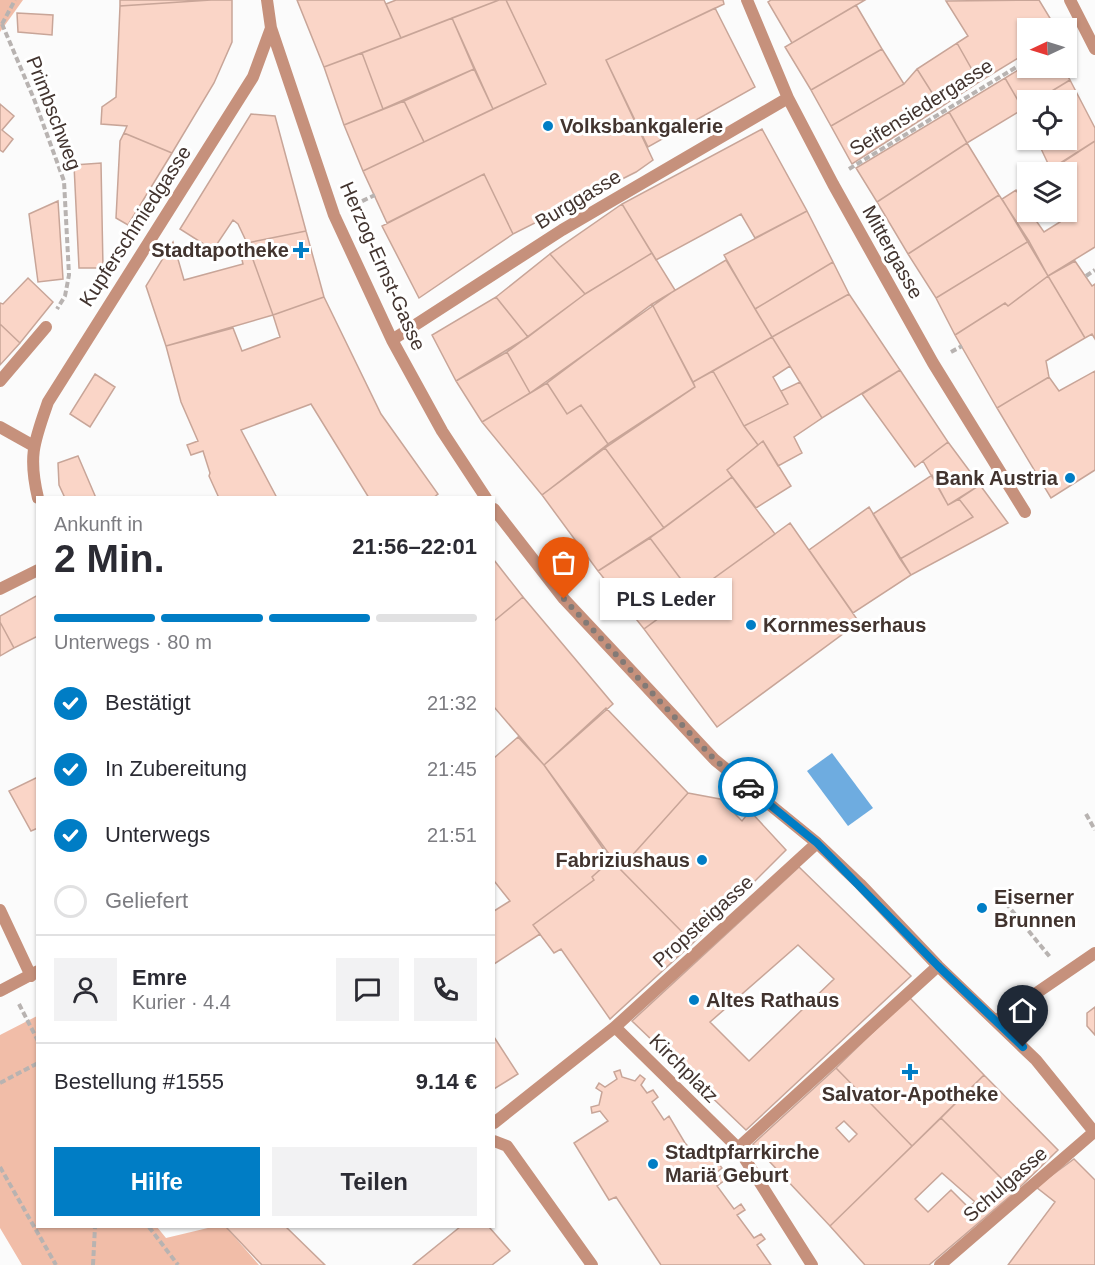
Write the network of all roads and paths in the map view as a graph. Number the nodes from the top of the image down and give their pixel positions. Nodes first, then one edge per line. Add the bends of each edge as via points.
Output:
1 (15, 0) edge
2 (267, 0) edge
3 (747, 0) edge
4 (1070, 0) edge
5 (1, 24) edge
6 (271, 28) junction
7 (1095, 49) edge
8 (1017, 67) edge
9 (788, 98) junction
10 (833, 184) junction
11 (1095, 270) edge
12 (1086, 276) dead end
13 (46, 327) joint
14 (392, 340) junction
15 (0, 381) edge
16 (0, 427) edge
17 (32, 445) junction
18 (38, 496) edge
19 (485, 496) edge
20 (495, 510) edge
21 (1025, 512) dead end
22 (36, 571) edge
23 (0, 589) edge
24 (1086, 814) dead end
25 (1095, 830) edge
26 (817, 843) junction
27 (1000, 896) dead end
28 (0, 910) edge
29 (1095, 953) edge
30 (938, 966) junction
31 (34, 974) edge
32 (1064, 974) junction
33 (5, 989) edge
34 (997, 1020) junction
35 (615, 1027) junction
36 (36, 1038) edge
37 (36, 1064) edge
38 (0, 1083) edge
39 (495, 1122) edge
40 (1095, 1133) edge
41 (495, 1140) edge
42 (738, 1148) junction
43 (0, 1167) edge
44 (95, 1228) edge
45 (150, 1228) edge
46 (56, 1265) edge
47 (93, 1265) edge
48 (178, 1265) edge
49 (592, 1265) edge
50 (812, 1265) edge
51 (940, 1265) edge

1 - 5 path
2 - 6 street, Herzog-Ernst-Gasse
3 - 9 street, Mittergasse
4 - 7 street
5 - 13 path, Primbschweg via 64,181 69,275 65,296
6 - 14 street, Herzog-Ernst-Gasse via 334,215
6 - 17 street, Kupferschmiedgasse via 254,77 48,402
8 - 10 path, Seifensiedergasse via 854,166
9 - 10 street, Mittergasse
9 - 14 street, Burggasse via 562,230
10 - 21 street, Mittergasse via 933,363
11 - 12 path
13 - 15 street
14 - 19 street, Herzog-Ernst-Gasse
16 - 17 street
17 - 18 street via 32,474
20 - 26 street via 564,599 715,760
22 - 23 street
24 - 25 path
26 - 30 street
26 - 35 street, Propsteigasse
27 - 32 path
28 - 31 street
29 - 32 street
30 - 34 street
30 - 42 street
31 - 33 street
32 - 34 street
33 - 36 path
34 - 40 street via 1036,1060
35 - 39 street
35 - 42 street, Kirchplatz
37 - 38 path
40 - 51 street, Schulgasse
41 - 49 street via 507,1146
42 - 50 street, Kirchplatz
43 - 46 path
44 - 47 path
45 - 48 path

